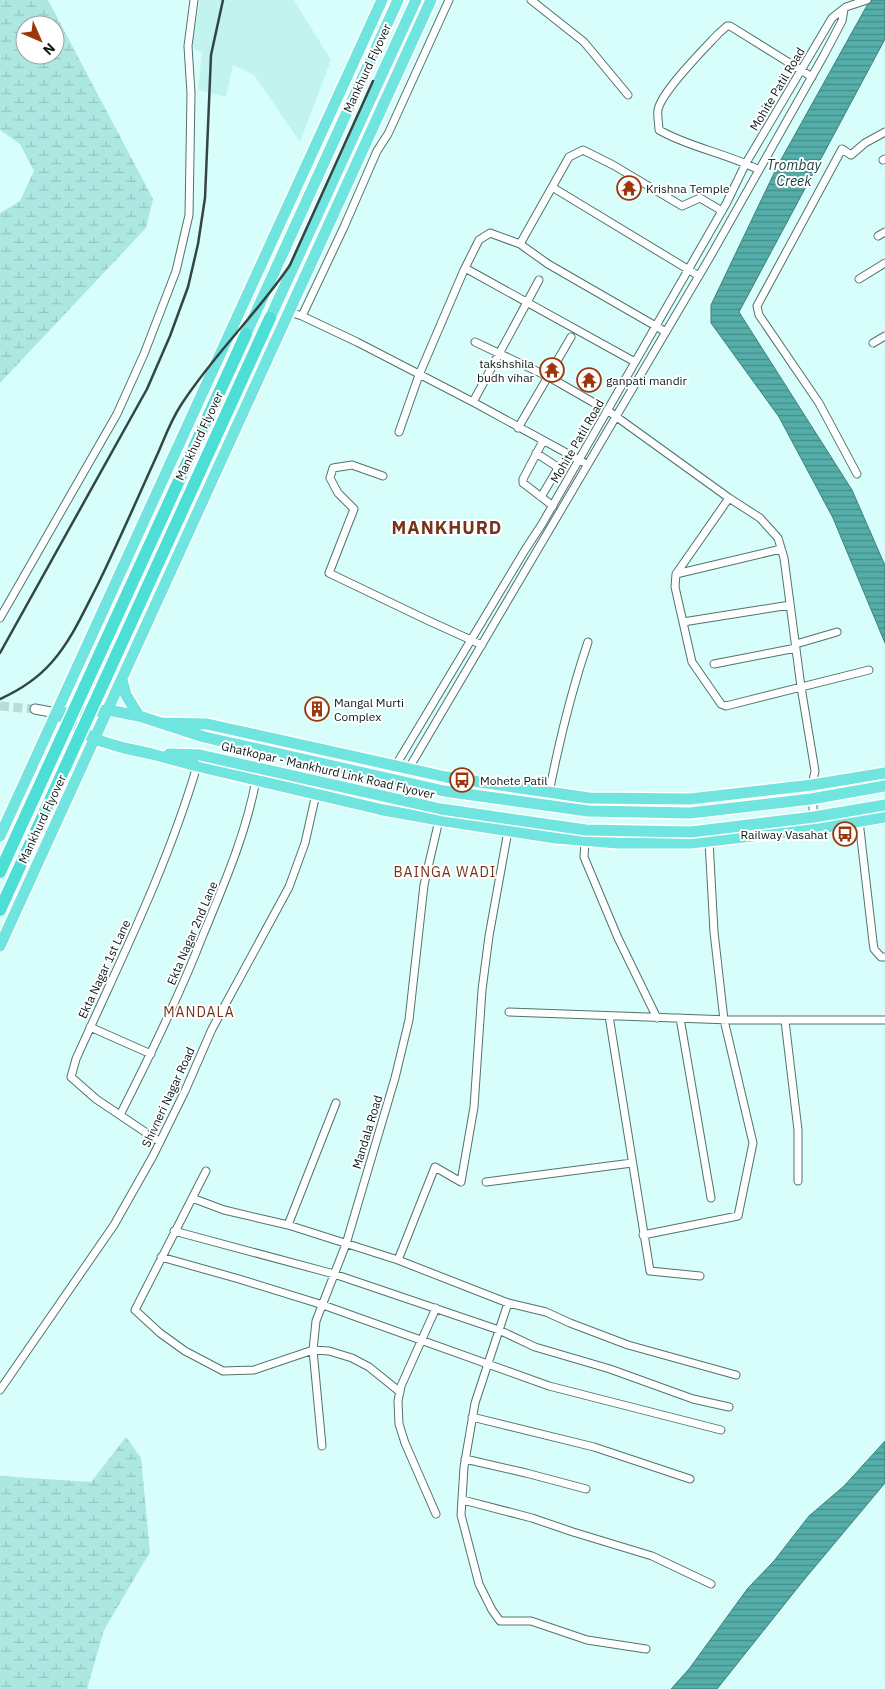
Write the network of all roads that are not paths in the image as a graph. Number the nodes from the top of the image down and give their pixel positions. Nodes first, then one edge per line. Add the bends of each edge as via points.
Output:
1 (194, 0) edge
2 (382, 0) edge
3 (398, 0) edge
4 (416, 0) edge
5 (431, 0) edge
6 (449, 0) edge
7 (531, 0) edge
8 (867, 0) edge
9 (844, 9) junction
10 (813, 50) junction
11 (823, 56) junction
12 (801, 71) junction
13 (812, 77) junction
14 (789, 93) junction
15 (628, 95) dead end
16 (800, 98) junction
17 (885, 132) edge
18 (367, 142) junction
19 (377, 151) junction
20 (746, 163) junction
21 (759, 170) junction
22 (552, 187) junction
23 (722, 211) junction
24 (885, 232) edge
25 (878, 236) dead end
26 (520, 244) junction
27 (701, 246) junction
28 (713, 253) junction
29 (885, 262) edge
30 (465, 268) junction
31 (688, 270) junction
32 (699, 276) junction
33 (288, 279) junction
34 (859, 279) dead end
35 (539, 280) dead end
36 (527, 302) junction
37 (289, 312) junction
38 (302, 316) junction
39 (270, 318) joint
40 (282, 326) junction
41 (655, 326) junction
42 (666, 332) junction
43 (246, 334) joint
44 (571, 336) dead end
45 (885, 336) edge
46 (475, 342) dead end
47 (873, 343) dead end
48 (499, 354) junction
49 (635, 362) junction
50 (419, 375) junction
51 (548, 377) junction
52 (473, 402) junction
53 (596, 404) dead end
54 (607, 410) junction
55 (616, 417) junction
56 (518, 428) junction
57 (399, 432) dead end
58 (543, 441) junction
59 (536, 453) junction
60 (579, 460) junction
61 (588, 464) junction
62 (857, 474) dead end
63 (383, 476) dead end
64 (541, 497) junction
65 (728, 498) junction
66 (553, 506) junction
67 (546, 518) junction
68 (554, 522) junction
69 (781, 549) junction
70 (676, 574) junction
71 (502, 590) junction
72 (511, 596) junction
73 (790, 605) junction
74 (0, 618) edge
75 (683, 622) junction
76 (837, 632) dead end
77 (472, 639) junction
78 (588, 642) dead end
79 (482, 645) junction
80 (796, 646) junction
81 (714, 664) dead end
82 (869, 670) dead end
83 (122, 680) junction
84 (802, 687) junction
85 (35, 709) tunnel mouth
86 (108, 710) junction
87 (56, 713) junction
88 (138, 716) junction
89 (160, 723) junction
90 (94, 739) junction
91 (198, 761) junction
92 (396, 765) junction
93 (409, 768) junction
94 (885, 773) edge
95 (256, 780) junction
96 (812, 785) junction
97 (885, 786) edge
98 (549, 793) junction
99 (316, 794) junction
100 (885, 805) edge
101 (389, 811) junction
102 (885, 817) edge
103 (439, 820) junction
104 (859, 821) junction
105 (814, 829) junction
106 (508, 831) junction
107 (0, 836) edge
108 (585, 841) junction
109 (709, 841) junction
110 (0, 872) edge
111 (0, 910) edge
112 (0, 946) edge
113 (885, 957) edge
114 (509, 1012) dead end
115 (609, 1016) junction
116 (657, 1018) junction
117 (680, 1018) junction
118 (727, 1020) junction
119 (885, 1020) edge
120 (785, 1021) junction
121 (90, 1027) junction
122 (151, 1054) junction
123 (336, 1103) dead end
124 (120, 1115) junction
125 (160, 1142) junction
126 (632, 1163) junction
127 (206, 1171) dead end
128 (798, 1181) dead end
129 (486, 1182) dead end
130 (192, 1198) junction
131 (711, 1198) dead end
132 (288, 1225) junction
133 (174, 1232) junction
134 (643, 1235) junction
135 (346, 1244) junction
136 (161, 1257) junction
137 (398, 1260) junction
138 (334, 1274) junction
139 (700, 1276) dead end
140 (508, 1303) junction
141 (323, 1305) junction
142 (436, 1308) junction
143 (499, 1330) junction
144 (422, 1339) junction
145 (313, 1350) junction
146 (487, 1364) junction
147 (736, 1375) dead end
148 (0, 1390) edge
149 (400, 1392) junction
150 (729, 1407) dead end
151 (472, 1417) junction
152 (721, 1430) dead end
153 (322, 1446) dead end
154 (465, 1459) junction
155 (690, 1478) dead end
156 (586, 1489) dead end
157 (463, 1500) junction
158 (436, 1514) dead end
159 (711, 1584) dead end
160 (646, 1649) dead end

1 - 74 street via 188,46 190,215 176,271 117,414
2 - 87 highway
3 - 43 highway, Mankhurd Flyover
4 - 33 highway, Mankhurd Flyover
5 - 18 highway
6 - 19 street via 388,134
7 - 15 street via 584,42
8 - 9 street
9 - 10 street, Mohite Patil Road via 832,18
9 - 11 street via 842,21
10 - 11 street
10 - 12 street, Mohite Patil Road
11 - 13 street
12 - 13 street
12 - 14 street, Mohite Patil Road
12 - 20 street via 727,26 663,100 658,110 659,130
13 - 16 street
14 - 16 street
14 - 20 street, Mohite Patil Road
16 - 21 street
17 - 62 street via 851,154 842,149 758,306 759,314 819,403
18 - 19 street
18 - 37 highway
19 - 38 street
20 - 21 street
20 - 23 street, Mohite Patil Road
21 - 28 street
22 - 23 street via 570,157 583,150 682,206 700,198
22 - 26 street
22 - 31 street
23 - 27 street, Mohite Patil Road
24 - 25 street
26 - 30 street via 490,233 479,240
26 - 41 street via 548,264
27 - 28 street
27 - 31 street, Mohite Patil Road
28 - 32 street
29 - 34 street
30 - 36 street
30 - 50 street
31 - 32 street
31 - 41 street, Mohite Patil Road
32 - 42 street
33 - 39 highway, Mankhurd Flyover
33 - 40 highway
35 - 36 street
36 - 48 street
36 - 49 street
37 - 38 street
37 - 40 highway
38 - 50 street
39 - 111 highway, Mankhurd Flyover, bridge
40 - 83 highway
41 - 42 street
41 - 49 street, Mohite Patil Road
42 - 55 street
43 - 110 highway, Mankhurd Flyover, bridge
44 - 51 street
45 - 47 street
46 - 48 street
48 - 51 street
48 - 52 street
49 - 54 street, Mohite Patil Road
50 - 52 street
50 - 57 street
51 - 53 street
51 - 56 street
52 - 56 street
54 - 55 street
54 - 60 street, Mohite Patil Road
55 - 61 street
55 - 65 street
56 - 58 street
58 - 59 street
58 - 60 street
59 - 64 street via 523,483
59 - 64 street via 557,470
60 - 61 street
60 - 66 street, Mohite Patil Road
61 - 68 street
63 - 77 street via 352,465 334,468 330,478 354,509 329,573
64 - 66 street
65 - 69 street via 760,518 778,538
65 - 70 street
66 - 67 street, Mohite Patil Road
67 - 68 street
67 - 71 street, Mohite Patil Road
68 - 72 street
69 - 70 street
69 - 73 street
70 - 75 street via 675,587
71 - 72 street
71 - 77 street, Mohite Patil Road
72 - 79 street
73 - 75 street
73 - 80 street
75 - 84 street via 692,662 721,704 726,706
76 - 80 street
77 - 79 street
77 - 92 street, Mohite Patil Road
78 - 98 street via 576,675
79 - 93 street
80 - 81 street
80 - 84 street
82 - 84 street
83 - 86 highway
83 - 88 highway
84 - 96 street via 815,771
85 - 87 street
86 - 87 highway, Ghatkopar - Mankhurd Link Road Flyover
86 - 88 highway, Ghatkopar - Mankhurd Link Road Flyover
86 - 90 highway
87 - 90 highway, Ghatkopar - Mankhurd Link Road Flyover
87 - 107 highway
88 - 89 highway, Ghatkopar - Mankhurd Link Road Flyover
89 - 92 highway via 207,724
89 - 97 highway, Ghatkopar - Mankhurd Link Road Flyover, bridge via 204,737 444,791 588,811 690,813 811,799
90 - 91 highway, Ghatkopar - Mankhurd Link Road Flyover via 152,754
90 - 112 highway
91 - 95 highway
91 - 100 highway, Ghatkopar - Mankhurd Link Road Flyover, bridge via 441,809 586,830 691,832
91 - 121 street, Ekta Nagar 1st Lane via 184,808 150,896
92 - 93 highway
92 - 101 street, Mohite Patil Road
93 - 98 highway
93 - 101 street
94 - 96 highway
95 - 99 highway
95 - 122 street, Ekta Nagar 2nd Lane via 244,831 230,869
96 - 98 highway via 690,799 589,798
96 - 105 street
99 - 101 highway
99 - 125 street, Shivneri Nagar Road via 305,843 289,887 212,1029
101 - 103 highway
102 - 104 highway
103 - 106 highway
103 - 135 street, Mandala Road via 424,885 410,1020
104 - 105 highway
104 - 113 street via 874,949
105 - 109 highway
106 - 108 highway
106 - 137 street via 486,954 474,1107 461,1182 435,1167
108 - 109 highway via 652,844
108 - 116 street via 584,857
109 - 118 street via 715,940
114 - 115 street
115 - 116 street
115 - 126 street
116 - 117 street
117 - 118 street
117 - 131 street
118 - 120 street
118 - 134 street via 753,1143 738,1216
119 - 120 street
120 - 128 street via 798,1130
121 - 122 street
121 - 124 street, Ekta Nagar 1st Lane via 71,1078
122 - 124 street, Ekta Nagar 2nd Lane
123 - 132 street
124 - 125 street, Ekta Nagar 1st Lane
125 - 148 street, Shivneri Nagar Road via 114,1225
126 - 129 street
126 - 134 street
127 - 130 street
130 - 132 street via 224,1210
130 - 133 street
132 - 135 street
133 - 136 street
133 - 138 street
134 - 139 street via 650,1271
135 - 137 street
135 - 138 street, Mandala Road
136 - 141 street
136 - 145 street via 135,1310 185,1351 223,1371 234,1371 254,1370
137 - 140 street
138 - 141 street, Mandala Road
138 - 142 street
140 - 143 street
140 - 147 street via 546,1312 570,1324 644,1350
141 - 144 street
141 - 145 street, Mandala Road via 316,1321
142 - 143 street
142 - 144 street
143 - 146 street
143 - 150 street via 534,1347 610,1369 693,1399
144 - 146 street
144 - 149 street
145 - 149 street via 352,1358
145 - 153 street, Mandala Road
146 - 151 street
146 - 152 street via 549,1386
149 - 158 street via 399,1424
151 - 154 street
151 - 155 street via 594,1447
154 - 156 street
154 - 157 street
157 - 159 street via 652,1556
157 - 160 street via 462,1515 478,1584 500,1621 531,1621 586,1640

